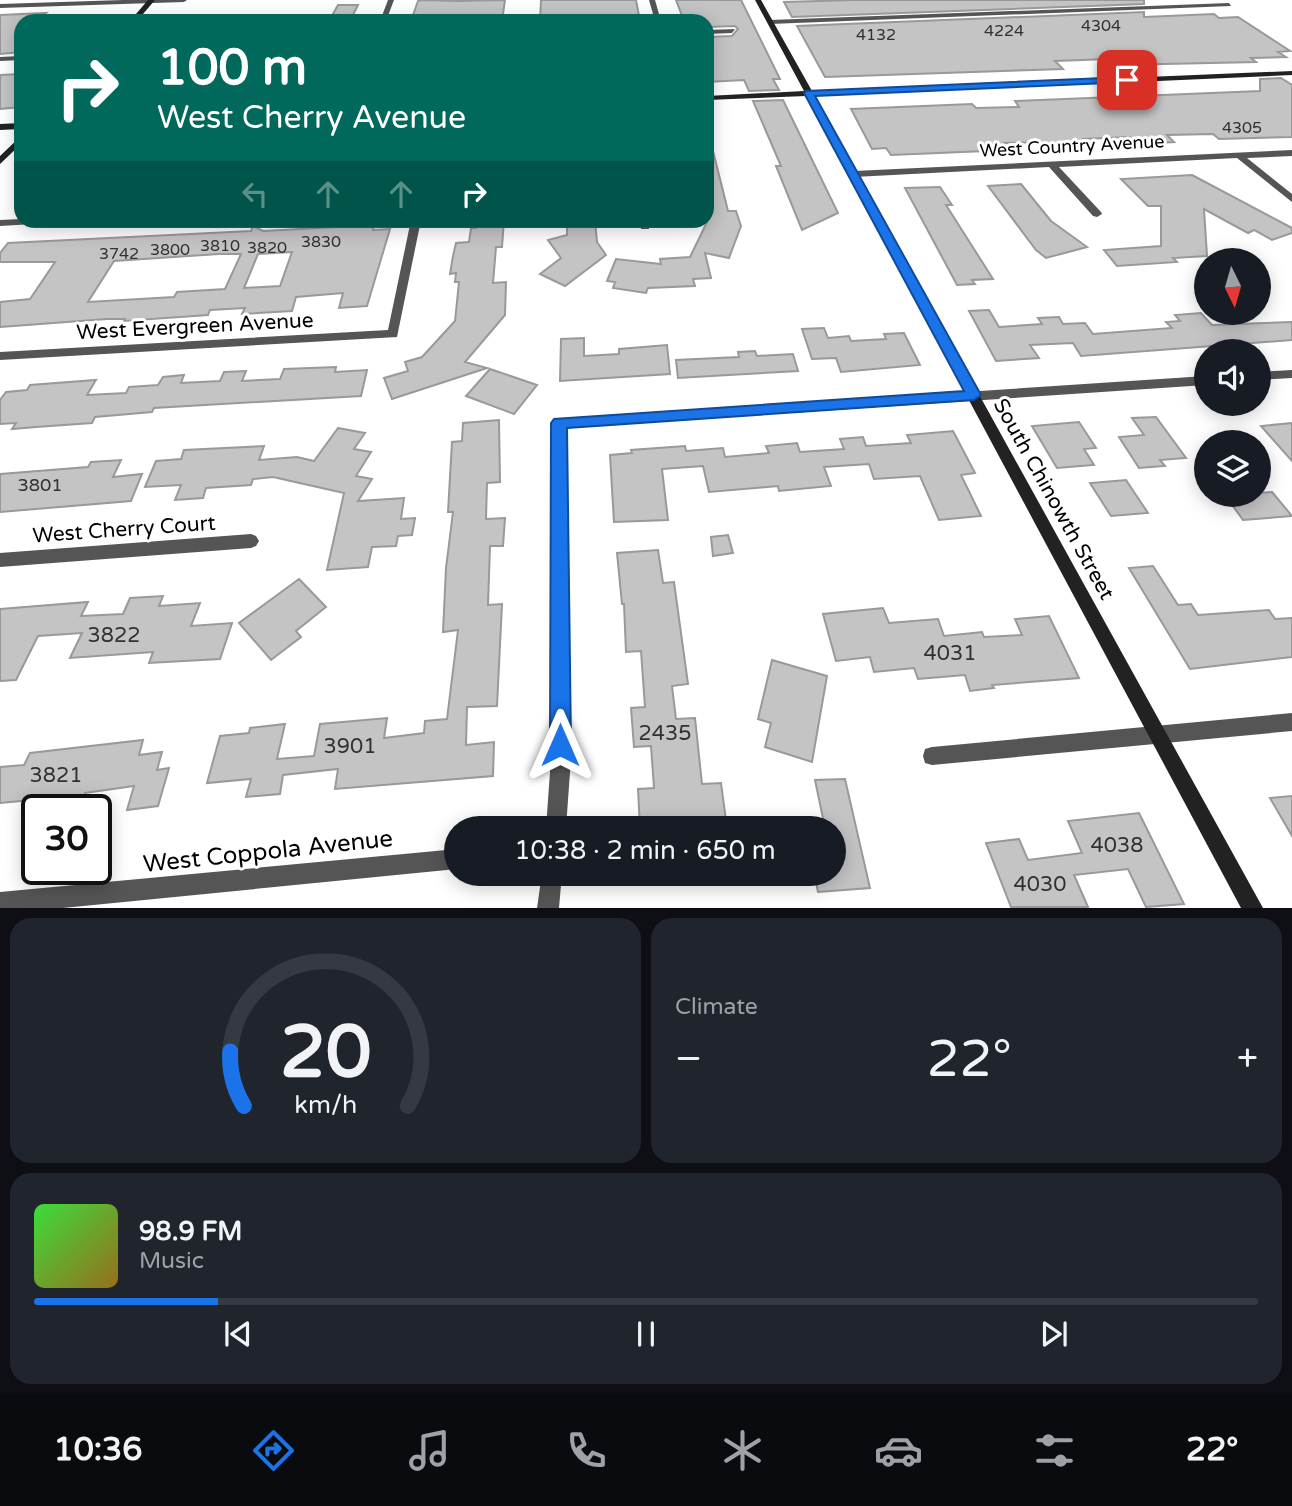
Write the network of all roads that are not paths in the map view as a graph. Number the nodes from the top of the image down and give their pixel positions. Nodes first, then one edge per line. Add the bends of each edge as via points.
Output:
1 (184, 0) edge
2 (758, 0) edge
3 (1220, 0) edge
4 (152, 1) edge
5 (0, 6) edge
6 (140, 14) edge
7 (770, 22) junction
8 (732, 31) dead end
9 (714, 32) edge
10 (1292, 73) edge
11 (809, 93) junction
12 (714, 98) edge
13 (14, 147) edge
14 (1292, 153) edge
15 (1238, 155) junction
16 (0, 162) edge
17 (1052, 165) junction
18 (854, 174) junction
19 (1292, 199) edge
20 (1097, 214) dead end
21 (414, 228) edge
22 (0, 356) edge
23 (1292, 374) edge
24 (1271, 375) edge
25 (1194, 381) edge
26 (974, 395) junction
27 (251, 541) dead end
28 (0, 560) edge
29 (1292, 722) edge
30 (1159, 735) junction
31 (932, 756) dead end
32 (557, 816) edge
33 (444, 860) edge
34 (551, 886) edge
35 (0, 903) edge
36 (548, 908) edge
37 (1253, 908) edge

1 - 4 street
2 - 7 street, South Chinowth Street
3 - 7 street via 1229,5
4 - 5 street
4 - 6 street
7 - 11 street, South Chinowth Street
8 - 9 street
10 - 11 street
11 - 12 street
11 - 18 street, South Chinowth Street
13 - 16 street
14 - 15 street, West Country Avenue
15 - 17 street, West Country Avenue
15 - 19 street
17 - 18 street, West Country Avenue
17 - 20 street
18 - 26 street, South Chinowth Street
21 - 22 street, West Evergreen Avenue via 393,334
23 - 24 street
25 - 26 street
26 - 30 street, South Chinowth Street
26 - 32 street via 559,423 561,772
27 - 28 street, West Cherry Court
29 - 30 street
30 - 31 street
30 - 37 street, South Chinowth Street
33 - 35 street, West Coppola Avenue
34 - 36 street

